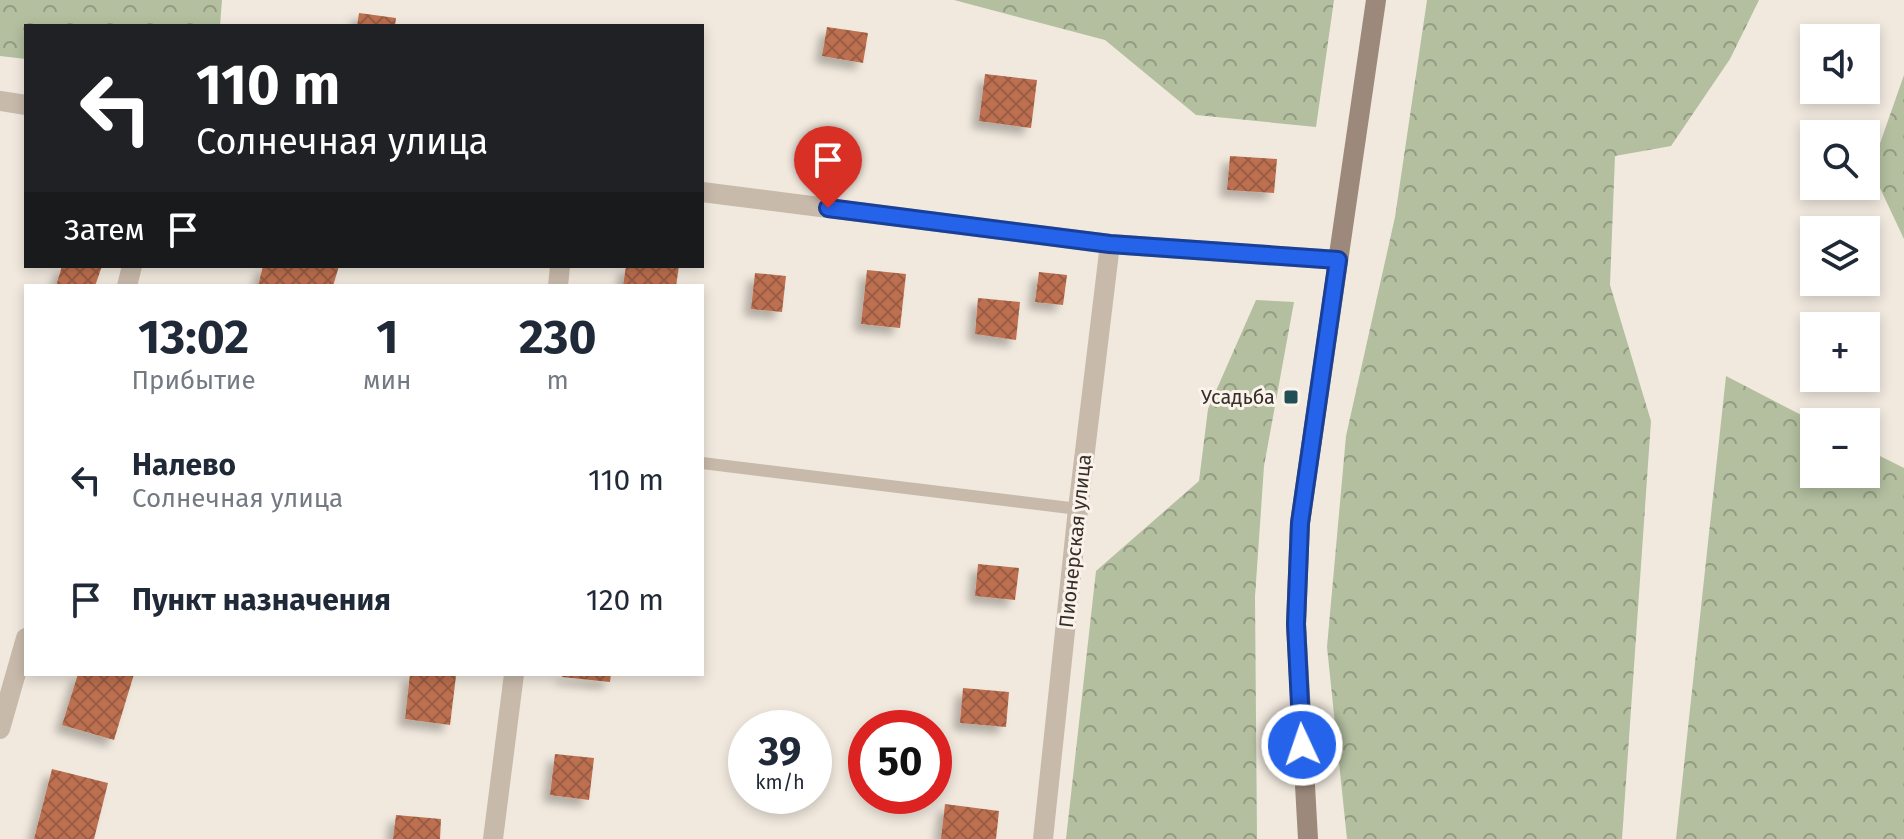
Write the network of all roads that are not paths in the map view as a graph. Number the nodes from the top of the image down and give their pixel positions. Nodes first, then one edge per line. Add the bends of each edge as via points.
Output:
1 (1376, 0) edge
2 (0, 101) edge
3 (24, 105) edge
4 (704, 192) edge
5 (1110, 244) junction
6 (1338, 260) junction
7 (704, 463) edge
8 (1078, 509) junction
9 (24, 645) edge
10 (514, 676) edge
11 (0, 729) edge
12 (493, 839) edge
13 (1043, 839) edge
14 (1308, 839) edge

1 - 6 main road
2 - 3 street
4 - 5 street
5 - 6 street
5 - 8 street, Пионерская улица
6 - 14 main road via 1300,523 1296,624
7 - 8 lane
8 - 13 street, Пионерская улица
9 - 11 street
10 - 12 street

